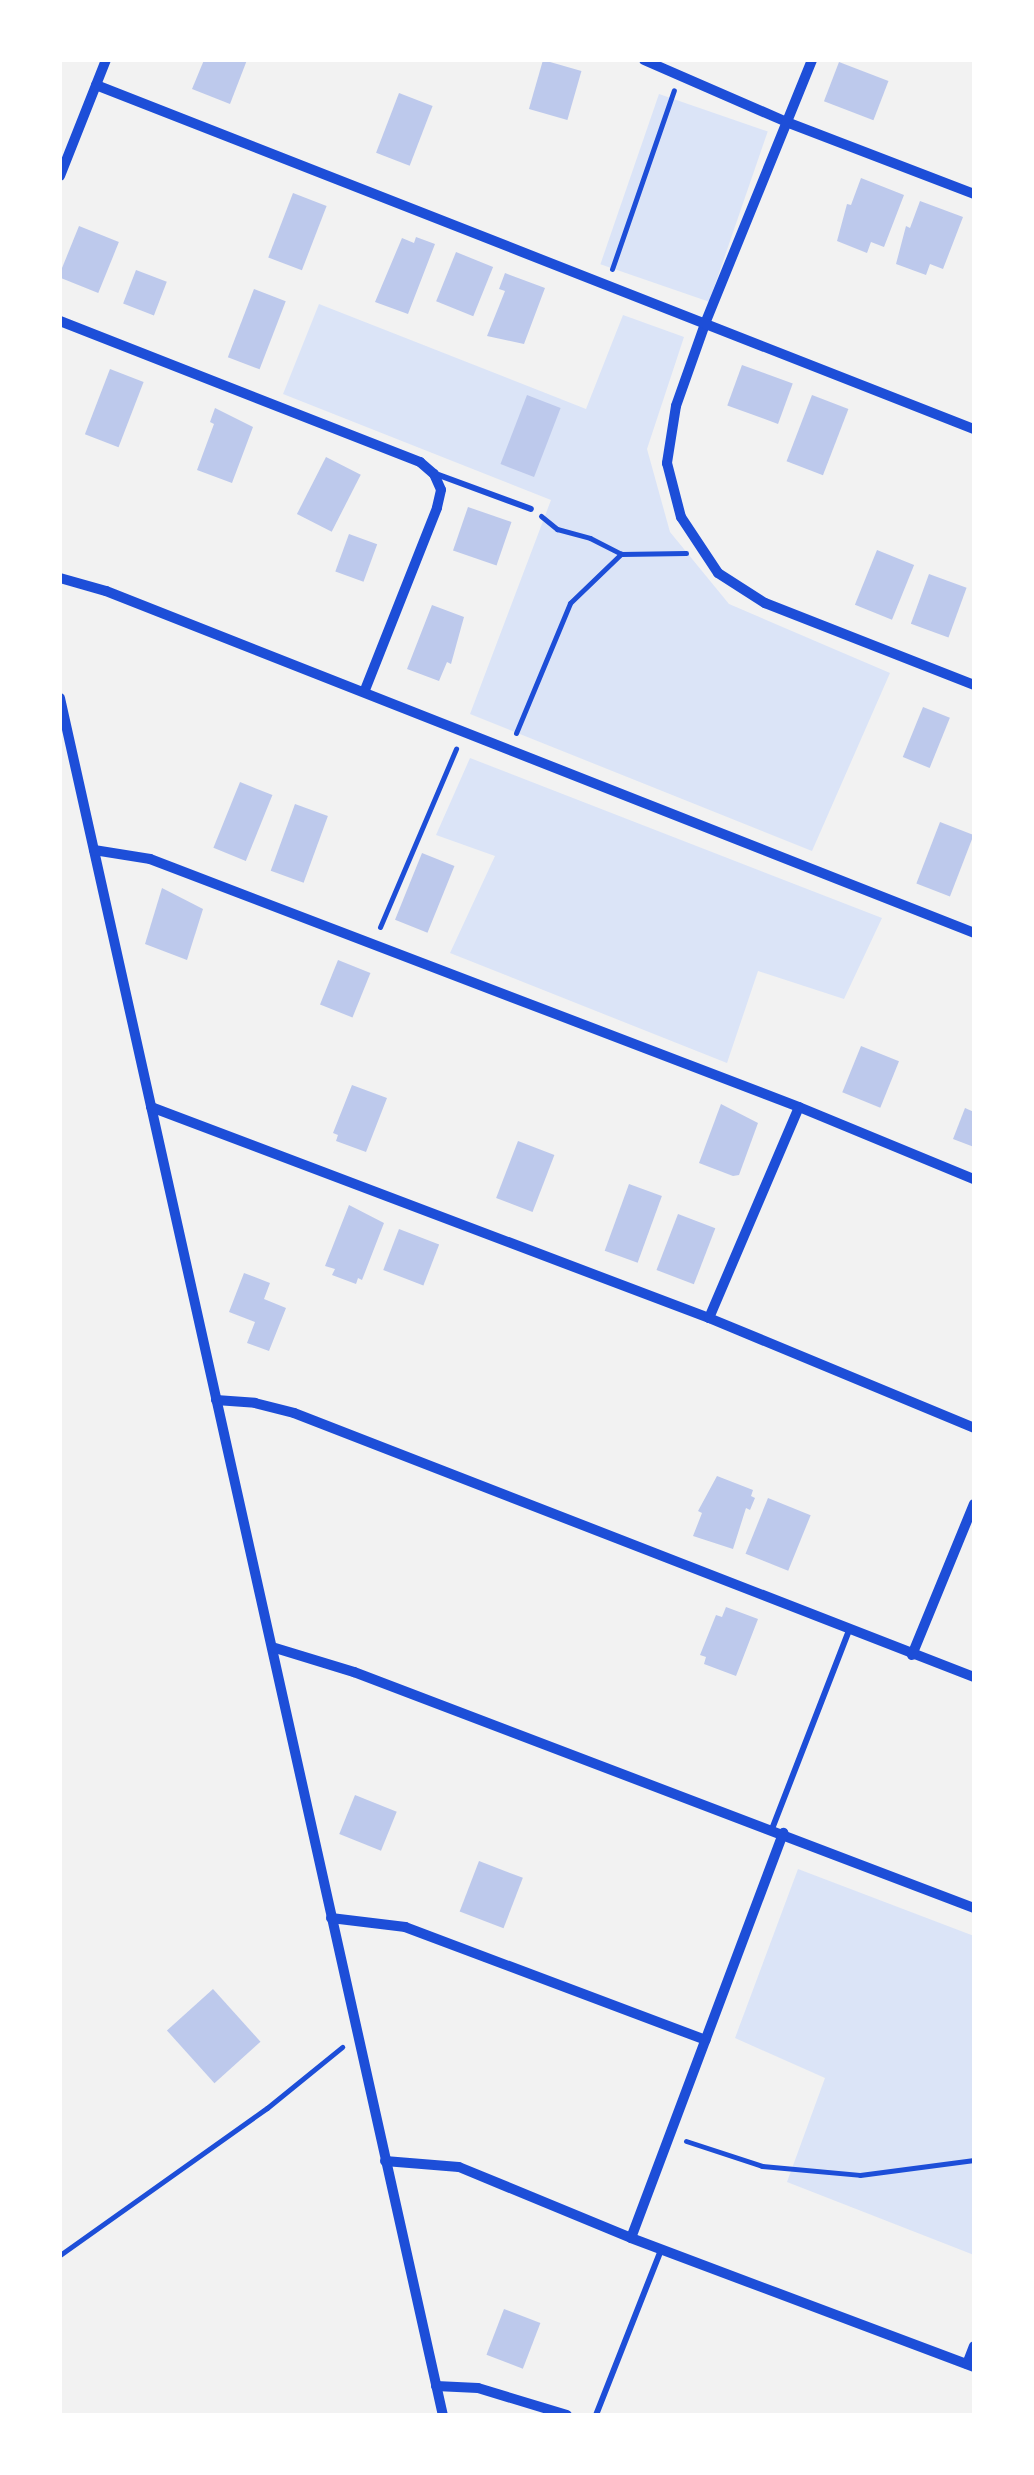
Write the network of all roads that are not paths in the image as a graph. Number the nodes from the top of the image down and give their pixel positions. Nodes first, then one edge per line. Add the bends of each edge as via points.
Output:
1 (106, 60) edge
2 (644, 60) edge
3 (812, 60) edge
4 (96, 86) junction
5 (790, 123) junction
6 (60, 176) edge
7 (974, 194) edge
8 (60, 320) edge
9 (704, 324) junction
10 (974, 429) edge
11 (434, 474) junction
12 (531, 508) road end
13 (60, 578) edge
14 (974, 685) edge
15 (364, 692) junction
16 (60, 698) edge
17 (94, 850) junction
18 (974, 933) edge
19 (151, 1107) junction
20 (800, 1107) junction
21 (974, 1179) edge
22 (709, 1318) junction
23 (216, 1400) junction
24 (974, 1428) edge
25 (974, 1504) edge
26 (850, 1630) junction
27 (272, 1647) junction
28 (912, 1654) junction
29 (974, 1677) edge
30 (778, 1831) junction
31 (974, 1908) edge
32 (331, 1918) junction
33 (705, 2040) junction
34 (385, 2161) junction
35 (631, 2238) junction
36 (661, 2250) junction
37 (974, 2346) edge
38 (971, 2365) edge
39 (436, 2386) junction
40 (443, 2415) edge
41 (567, 2415) edge
42 (596, 2415) edge

1 - 4 street
2 - 5 street
3 - 5 street
4 - 6 street
4 - 9 street
5 - 7 street
5 - 9 street
8 - 11 street via 420,462
9 - 10 street
9 - 14 street via 676,406 667,464 681,517 701,552 718,572 765,603
11 - 12 lane
11 - 15 street via 437,508
13 - 15 street
15 - 18 street
16 - 17 street
17 - 19 street
17 - 20 street via 150,859
19 - 22 street
19 - 23 street
20 - 21 street
20 - 22 street
22 - 24 street
23 - 26 street via 294,1413
23 - 27 street
25 - 28 street
26 - 28 street
26 - 30 lane
27 - 30 street
27 - 32 street
28 - 29 street
30 - 31 street
30 - 33 street
32 - 33 street via 404,1927
32 - 34 street
33 - 35 street
34 - 35 street via 458,2167
34 - 39 street
35 - 36 street
36 - 38 street
36 - 42 lane
37 - 38 street
39 - 40 street
39 - 41 street via 478,2388

